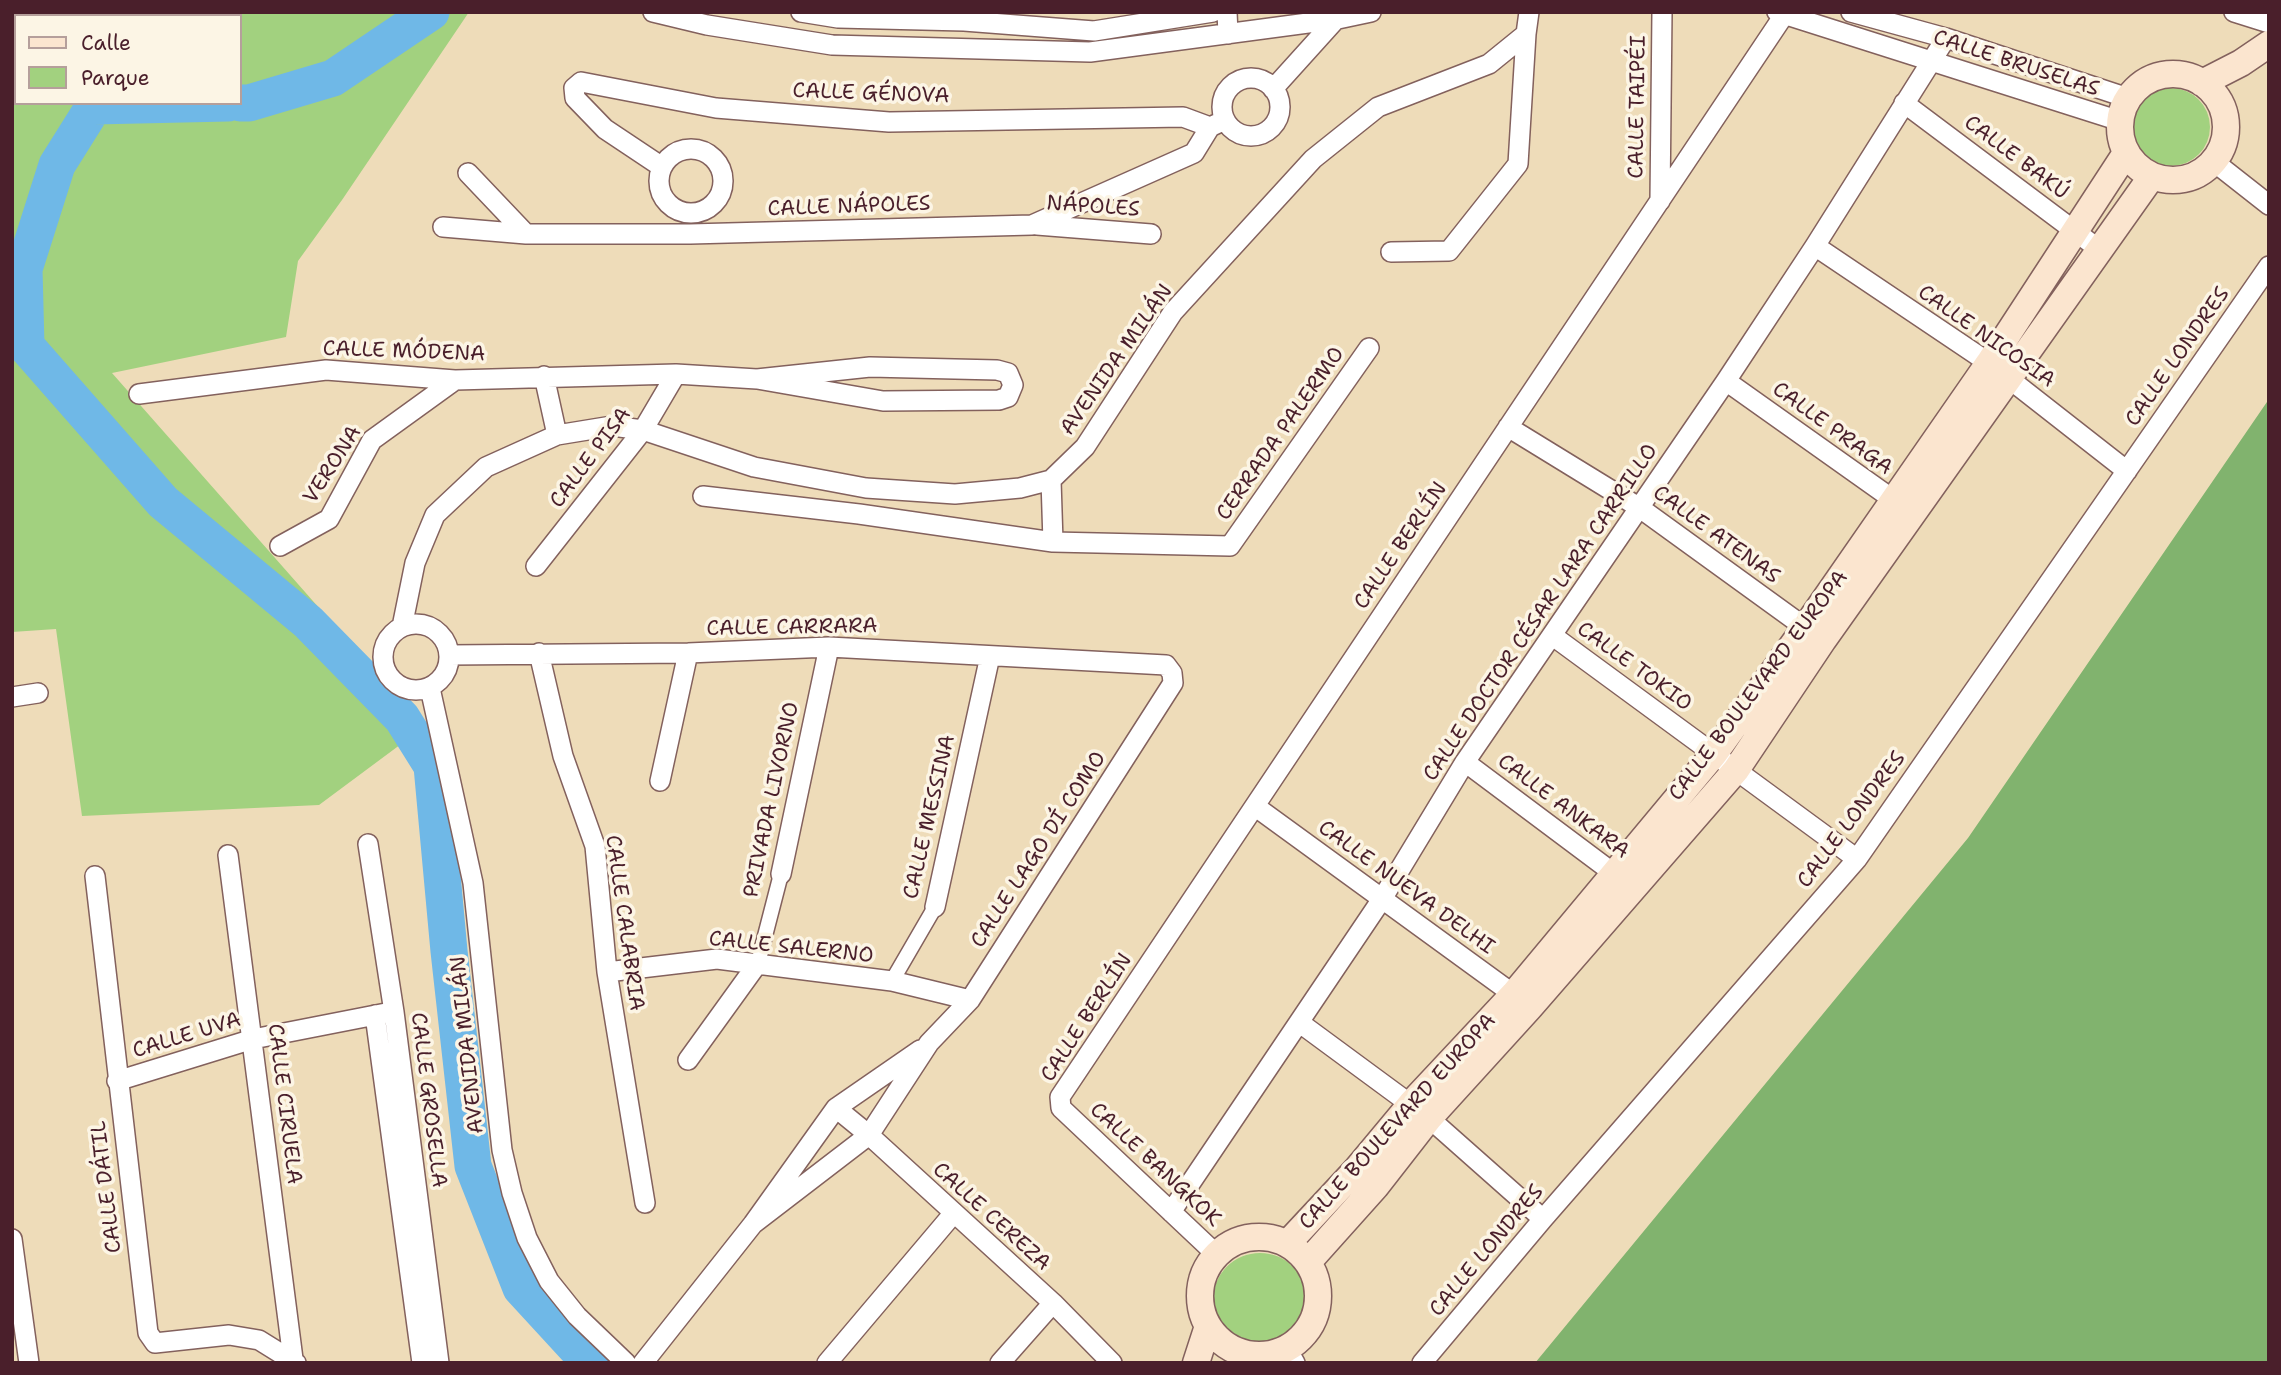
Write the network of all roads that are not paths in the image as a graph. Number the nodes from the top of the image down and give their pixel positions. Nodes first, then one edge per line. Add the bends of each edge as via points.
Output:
1 (653, 12) edge
2 (801, 12) edge
3 (1213, 12) edge
4 (1227, 12) edge
5 (1371, 12) edge
6 (1529, 12) edge
7 (1662, 12) edge
8 (1851, 12) edge
9 (2234, 12) edge
10 (1783, 13) edge
11 (839, 15) edge
12 (1338, 16) edge
13 (965, 17) edge
14 (708, 18) edge
15 (1097, 21) edge
16 (1882, 21) junction
17 (2269, 23) edge
18 (1526, 33) junction
19 (1227, 34) junction
20 (1946, 38) junction
21 (1875, 42) junction
22 (2269, 44) edge
23 (832, 45) junction
24 (957, 48) junction
25 (1090, 52) junction
26 (1931, 60) junction
27 (1273, 89) junction
28 (2208, 89) junction
29 (1904, 103) junction
30 (2124, 110) junction
31 (1217, 123) junction
32 (2126, 153) junction
33 (2213, 161) junction
34 (662, 167) junction
35 (468, 173) dead end
36 (2152, 176) junction
37 (1660, 202) junction
38 (2269, 205) edge
39 (690, 214) junction
40 (1032, 225) junction
41 (443, 227) dead end
42 (2076, 232) junction
43 (526, 234) junction
44 (690, 234) junction
45 (1151, 234) dead end
46 (1815, 246) junction
47 (2100, 250) junction
48 (1391, 251) dead end
49 (2269, 266) edge
50 (1369, 348) dead end
51 (2000, 371) junction
52 (676, 374) junction
53 (544, 376) junction
54 (757, 379) junction
55 (455, 380) junction
56 (1726, 381) junction
57 (139, 394) dead end
58 (1508, 427) junction
59 (643, 430) junction
60 (557, 435) junction
61 (2127, 471) junction
62 (1051, 480) junction
63 (866, 488) junction
64 (703, 496) dead end
65 (1903, 507) junction
66 (1640, 508) junction
67 (859, 514) junction
68 (1053, 542) junction
69 (280, 546) dead end
70 (536, 566) dead end
71 (402, 626) junction
72 (1814, 634) junction
73 (1553, 636) junction
74 (829, 647) junction
75 (539, 653) junction
76 (688, 653) junction
77 (449, 655) junction
78 (990, 656) junction
79 (1172, 673) joint
80 (430, 688) junction
81 (38, 693) dead end
82 (12, 697) edge
83 (1714, 754) junction
84 (1465, 762) junction
85 (1736, 770) junction
86 (660, 781) dead end
87 (1256, 807) junction
88 (368, 844) dead end
89 (228, 855) dead end
90 (1857, 859) junction
91 (781, 874) joint
92 (95, 876) dead end
93 (1624, 881) junction
94 (1382, 899) junction
95 (935, 907) joint
96 (758, 963) junction
97 (607, 972) junction
98 (892, 981) junction
99 (970, 1000) junction
100 (1522, 1001) junction
101 (384, 1014) junction
102 (1300, 1023) junction
103 (253, 1039) junction
104 (929, 1043) junction
105 (688, 1060) dead end
106 (117, 1081) junction
107 (836, 1108) junction
108 (1061, 1108) joint
109 (1420, 1111) junction
110 (869, 1135) junction
111 (1366, 1178) junction
112 (645, 1203) dead end
113 (1171, 1213) junction
114 (953, 1214) junction
115 (1543, 1219) junction
116 (753, 1224) junction
117 (12, 1239) edge
118 (1287, 1244) junction
119 (1217, 1255) junction
120 (1308, 1262) junction
121 (16, 1298) edge
122 (1053, 1303) junction
123 (1208, 1326) junction
124 (1252, 1356) junction
125 (1291, 1356) edge
126 (295, 1361) edge
127 (29, 1363) edge
128 (422, 1363) edge
129 (439, 1363) edge
130 (626, 1363) edge
131 (643, 1363) edge
132 (827, 1363) edge
133 (1000, 1363) edge
134 (1112, 1363) edge
135 (1196, 1363) edge
136 (1223, 1363) edge
137 (1422, 1363) edge

1 - 14 street
2 - 11 street
3 - 15 street
4 - 19 street
5 - 12 street
6 - 18 street
7 - 37 street, CALLE TAIPÉI
8 - 16 street, CALLE BRUSELAS
9 - 17 street
10 - 21 street, CALLE BRUSELAS
10 - 37 street, CALLE BERLÍN
11 - 13 street
11 - 23 street
12 - 19 street
12 - 27 street
13 - 15 street
13 - 24 street
14 - 23 street
15 - 25 street
16 - 20 street, CALLE BRUSELAS
16 - 21 street
18 - 48 street via 1518,164 1449,251
18 - 62 street, AVENIDA MILÁN via 1489,64 1378,107 1313,159 1173,312 1086,447
19 - 25 street
20 - 26 street, CALLE DOCTOR CÉSAR LARA CARRILLO
20 - 30 street, CALLE BRUSELAS
21 - 26 street, CALLE BRUSELAS
22 - 28 main road
23 - 24 street
24 - 25 street
26 - 29 street, CALLE DOCTOR CÉSAR LARA CARRILLO
26 - 30 street, CALLE BRUSELAS
27 - 31 street, CALLE NÁPOLES via 1248,78 1231,85
27 - 31 street via 1278,97 1278,117 1266,131 1248,136
28 - 30 main road via 2187,76 2170,74 2140,86
28 - 33 main road via 2223,110 2225,128
29 - 42 street, CALLE BAKÚ
29 - 46 street, CALLE DOCTOR CÉSAR LARA CARRILLO
30 - 32 main road via 2121,138
31 - 34 street, CALLE GÉNOVA via 1183,117 889,122 716,108 581,82 574,88 575,98 606,129
31 - 40 street, CALLE NÁPOLES via 1194,153
32 - 36 main road
32 - 42 main road, CALLE BOULEVARD EUROPA
33 - 36 main road via 2185,179
33 - 38 street
34 - 39 street via 659,179 667,203
34 - 39 street via 681,150 693,148 716,159 724,183 721,196 713,206
35 - 43 street
36 - 47 main road, CALLE BOULEVARD EUROPA
37 - 58 street, CALLE BERLÍN
39 - 44 street
40 - 44 street, CALLE NÁPOLES
40 - 45 street, NÁPOLES
41 - 43 street, CALLE NÁPOLES
42 - 47 street, CALLE BAKÚ
42 - 51 main road, CALLE BOULEVARD EUROPA
43 - 44 street, CALLE NÁPOLES
46 - 51 street, CALLE NICOSIA
46 - 56 street, CALLE DOCTOR CÉSAR LARA CARRILLO
47 - 51 main road, CALLE BOULEVARD EUROPA
49 - 61 street, CALLE LONDRES
50 - 68 street, CERRADA PALERMO via 1230,546
51 - 61 street, CALLE NICOSIA
51 - 65 main road, CALLE BOULEVARD EUROPA
52 - 53 street, CALLE MÓDENA
52 - 54 street, CALLE MÓDENA
52 - 59 street, CALLE PISA
53 - 55 street, CALLE MÓDENA
53 - 60 street
54 - 54 street, CALLE MÓDENA via 870,367 997,370 1008,373 1013,385 1008,397 999,400 883,401
55 - 57 street, CALLE MÓDENA via 326,370
55 - 69 street, VERONA via 372,440 329,519
56 - 65 street, CALLE PRAGA
56 - 66 street, CALLE DOCTOR CÉSAR LARA CARRILLO
58 - 66 street, CALLE ATENAS
58 - 87 street, CALLE BERLÍN
59 - 60 street, AVENIDA MILÁN via 612,426
59 - 63 street, AVENIDA MILÁN via 754,467
59 - 70 street, CALLE PISA
60 - 71 street, AVENIDA MILÁN via 486,467 435,515 415,563
61 - 90 street, CALLE LONDRES
62 - 63 street, AVENIDA MILÁN via 955,494
62 - 68 street
63 - 67 street
64 - 67 street
65 - 72 main road, CALLE BOULEVARD EUROPA
66 - 72 street, CALLE ATENAS
66 - 73 street, CALLE DOCTOR CÉSAR LARA CARRILLO
67 - 68 street
71 - 77 street via 433,629
71 - 80 street via 387,640 385,671 399,686 420,691
72 - 83 main road, CALLE BOULEVARD EUROPA
72 - 85 main road, CALLE BOULEVARD EUROPA
73 - 83 street, CALLE TOKIO
73 - 84 street, CALLE DOCTOR CÉSAR LARA CARRILLO
74 - 76 street, CALLE CARRARA
74 - 78 street, CALLE CARRARA
74 - 91 street, PRIVADA LIVORNO
75 - 76 street, CALLE CARRARA
75 - 77 street, CALLE CARRARA
75 - 97 street, CALLE CALABRIA via 563,756 595,846
76 - 86 street
77 - 80 street via 444,674
78 - 79 street, CALLE CARRARA via 1166,665
78 - 95 street, CALLE MESSINA
79 - 99 street, CALLE LAGO DÍ COMO via 1173,683
80 - 130 street, AVENIDA MILÁN via 473,883 502,1150 512,1192 527,1238 549,1281 577,1316
81 - 82 street
83 - 85 street, CALLE TOKIO
83 - 93 main road, CALLE BOULEVARD EUROPA
84 - 93 street, CALLE ANKARA
84 - 94 street, CALLE DOCTOR CÉSAR LARA CARRILLO
85 - 90 street, CALLE TOKIO
85 - 93 main road, CALLE BOULEVARD EUROPA via 1676,836
87 - 94 street, CALLE NUEVA DELHI
87 - 108 street, CALLE BERLÍN via 1060,1097
88 - 101 street, CALLE GROSELLA
89 - 103 street, CALLE CIRUELA
90 - 115 street, CALLE LONDRES
91 - 96 street, PRIVADA LIVORNO
92 - 106 street, CALLE DÁTIL
93 - 100 main road, CALLE BOULEVARD EUROPA
94 - 100 street, CALLE NUEVA DELHI
94 - 102 street, CALLE DOCTOR CÉSAR LARA CARRILLO
95 - 98 street, CALLE MESSINA
96 - 97 street, CALLE SALERNO via 717,959
96 - 98 street, CALLE SALERNO
96 - 105 street
97 - 112 street, CALLE CALABRIA
98 - 99 street, CALLE SALERNO
99 - 104 street, CALLE LAGO DÍ COMO
100 - 109 main road, CALLE BOULEVARD EUROPA
101 - 103 street, CALLE UVA
101 - 128 street, CALLE GROSELLA
101 - 129 street, CALLE GROSELLA
102 - 109 street
102 - 113 street, CALLE DOCTOR CÉSAR LARA CARRILLO
103 - 106 street, CALLE UVA
103 - 126 street, CALLE CIRUELA
104 - 107 street, CALLE LAGO DÍ COMO
104 - 110 street, CALLE LAGO DÍ COMO
106 - 126 street, CALLE DÁTIL via 148,1333 155,1343 229,1335 259,1340
107 - 110 street, CALLE CEREZA
107 - 116 street, CALLE LAGO DÍ COMO
108 - 113 street, CALLE BANGKOK
109 - 111 main road, CALLE BOULEVARD EUROPA
109 - 115 street
110 - 114 street, CALLE CEREZA
110 - 116 street, CALLE LAGO DÍ COMO
111 - 118 main road, CALLE BOULEVARD EUROPA
111 - 120 main road, CALLE BOULEVARD EUROPA
113 - 119 street, CALLE BANGKOK
114 - 122 street, CALLE CEREZA
114 - 132 street
115 - 137 street, CALLE LONDRES
116 - 131 street
117 - 121 street
118 - 119 main road via 1250,1238
118 - 120 main road
119 - 123 main road via 1206,1270 1201,1289 1201,1308
120 - 125 main road via 1317,1280 1318,1300 1314,1320
121 - 127 street
122 - 133 street
122 - 134 street, CALLE CEREZA
123 - 124 main road via 1229,1346
123 - 135 main road
124 - 125 main road
124 - 136 main road

